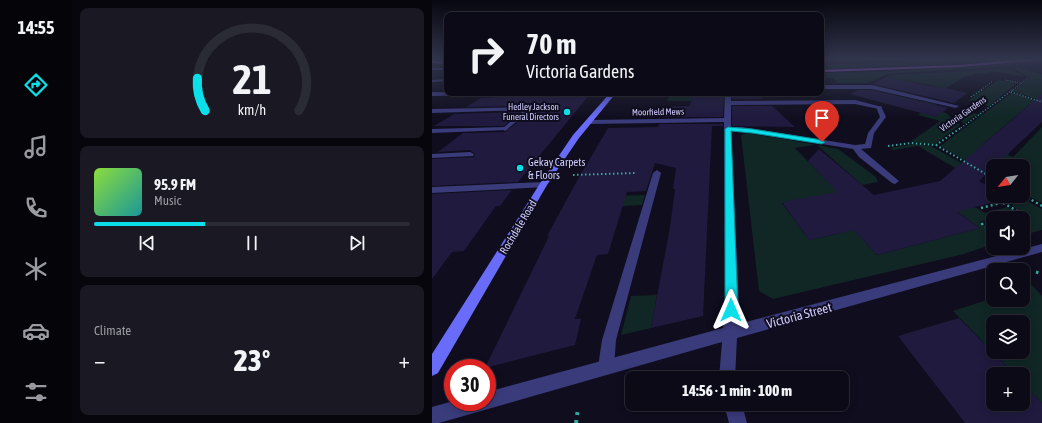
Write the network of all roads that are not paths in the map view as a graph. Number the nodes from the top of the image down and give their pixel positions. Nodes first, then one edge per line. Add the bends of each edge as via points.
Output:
1 (444, 80) edge
2 (432, 81) edge
3 (824, 87) edge
4 (432, 94) edge
5 (444, 94) edge
6 (611, 96) edge
7 (728, 98) edge
8 (956, 106) dead end
9 (432, 111) edge
10 (589, 122) junction
11 (728, 124) junction
12 (432, 131) edge
13 (855, 147) junction
14 (470, 154) dead end
15 (432, 156) edge
16 (657, 173) road end
17 (895, 181) dead end
18 (543, 186) junction
19 (432, 191) edge
20 (1042, 248) edge
21 (729, 333) junction
22 (606, 367) junction
23 (432, 368) edge
24 (727, 371) edge
25 (496, 398) edge
26 (451, 411) edge
27 (735, 411) edge
28 (432, 416) edge
29 (738, 423) edge

1 - 2 street
3 - 8 street via 872,87
4 - 5 street
6 - 10 main road, Rochdale Road
7 - 11 street
7 - 13 street via 855,102 880,107 883,117 871,133 868,146
9 - 12 street via 530,108 505,129
10 - 11 street, Moorfield Mews
10 - 18 main road, Rochdale Road
11 - 13 street
11 - 21 street via 732,306
13 - 17 street
14 - 15 street
16 - 22 street via 609,340
18 - 19 street
18 - 23 main road, Rochdale Road
20 - 21 street, Victoria Street
21 - 22 street, Victoria Street
21 - 24 street
22 - 25 street, Victoria Street
26 - 28 street
27 - 29 street

